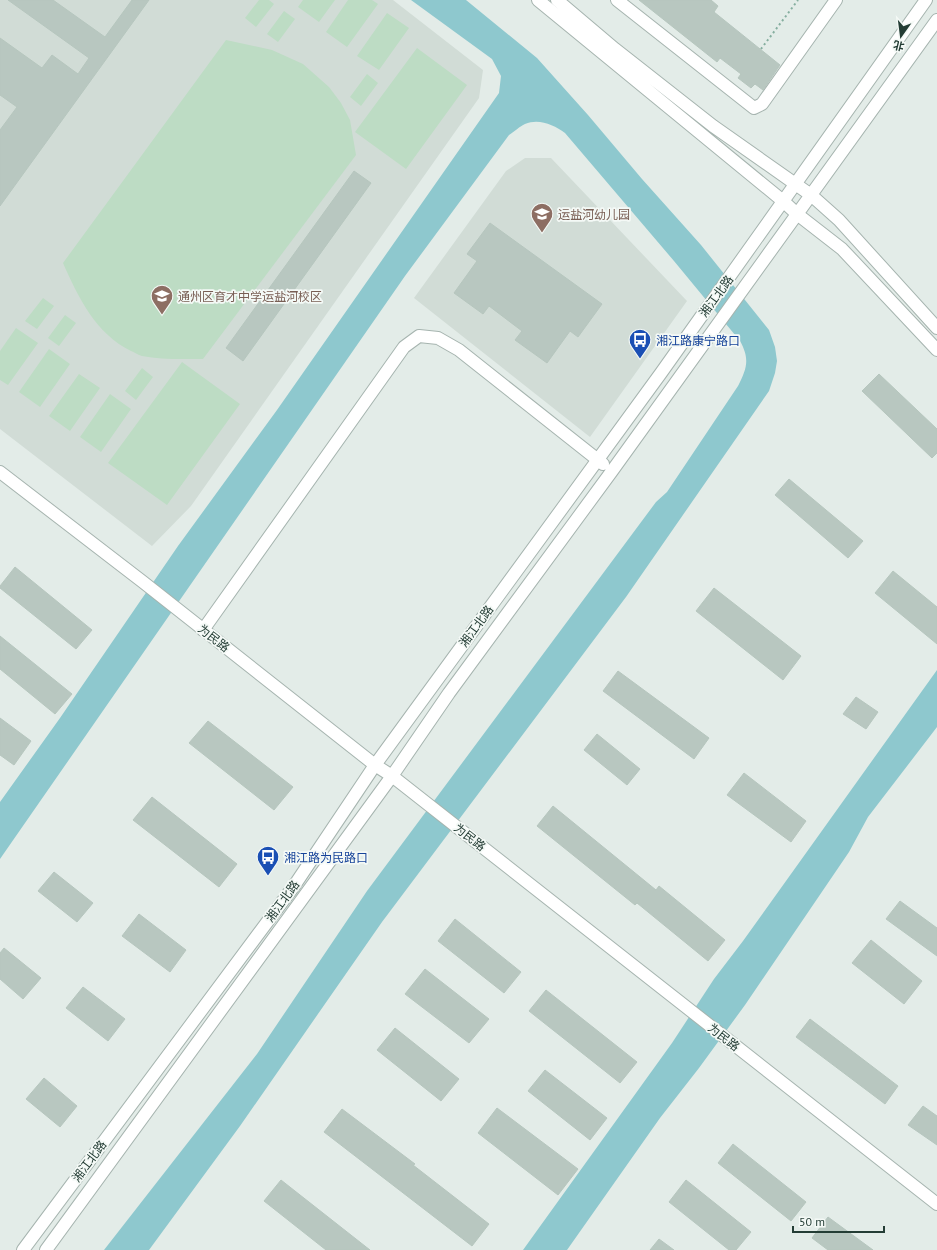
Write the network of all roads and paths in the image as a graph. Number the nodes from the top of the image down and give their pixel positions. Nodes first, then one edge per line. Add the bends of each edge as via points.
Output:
1 (538, 0) edge
2 (557, 0) edge
3 (616, 0) edge
4 (798, 0) edge
5 (836, 0) edge
6 (926, 0) edge
7 (937, 20) edge
8 (761, 50) dead end
9 (795, 184) junction
10 (811, 195) junction
11 (783, 201) junction
12 (797, 214) junction
13 (937, 328) edge
14 (937, 350) edge
15 (598, 460) junction
16 (612, 471) junction
17 (0, 472) edge
18 (203, 630) junction
19 (375, 765) junction
20 (392, 776) junction
21 (937, 1204) edge
22 (23, 1250) edge
23 (46, 1250) edge

1 - 11 street
2 - 9 street via 713,126
3 - 5 street via 754,108 762,104
4 - 8 path
6 - 9 street, 湘江北路
7 - 10 street, 湘江北路
9 - 10 street
9 - 11 street, 湘江北路
10 - 12 street, 湘江北路
10 - 13 street via 839,220
11 - 12 street
11 - 15 street, 湘江北路
12 - 14 street via 842,249
12 - 16 street, 湘江北路
15 - 16 street
15 - 18 street via 459,350 438,338 419,336 404,347
15 - 19 street, 湘江北路
16 - 20 street, 湘江北路 via 449,693
17 - 18 street, 为民路
18 - 19 street, 为民路
19 - 20 street, 为民路
19 - 22 street, 湘江北路 via 294,886
20 - 21 street, 为民路
20 - 23 street, 湘江北路

